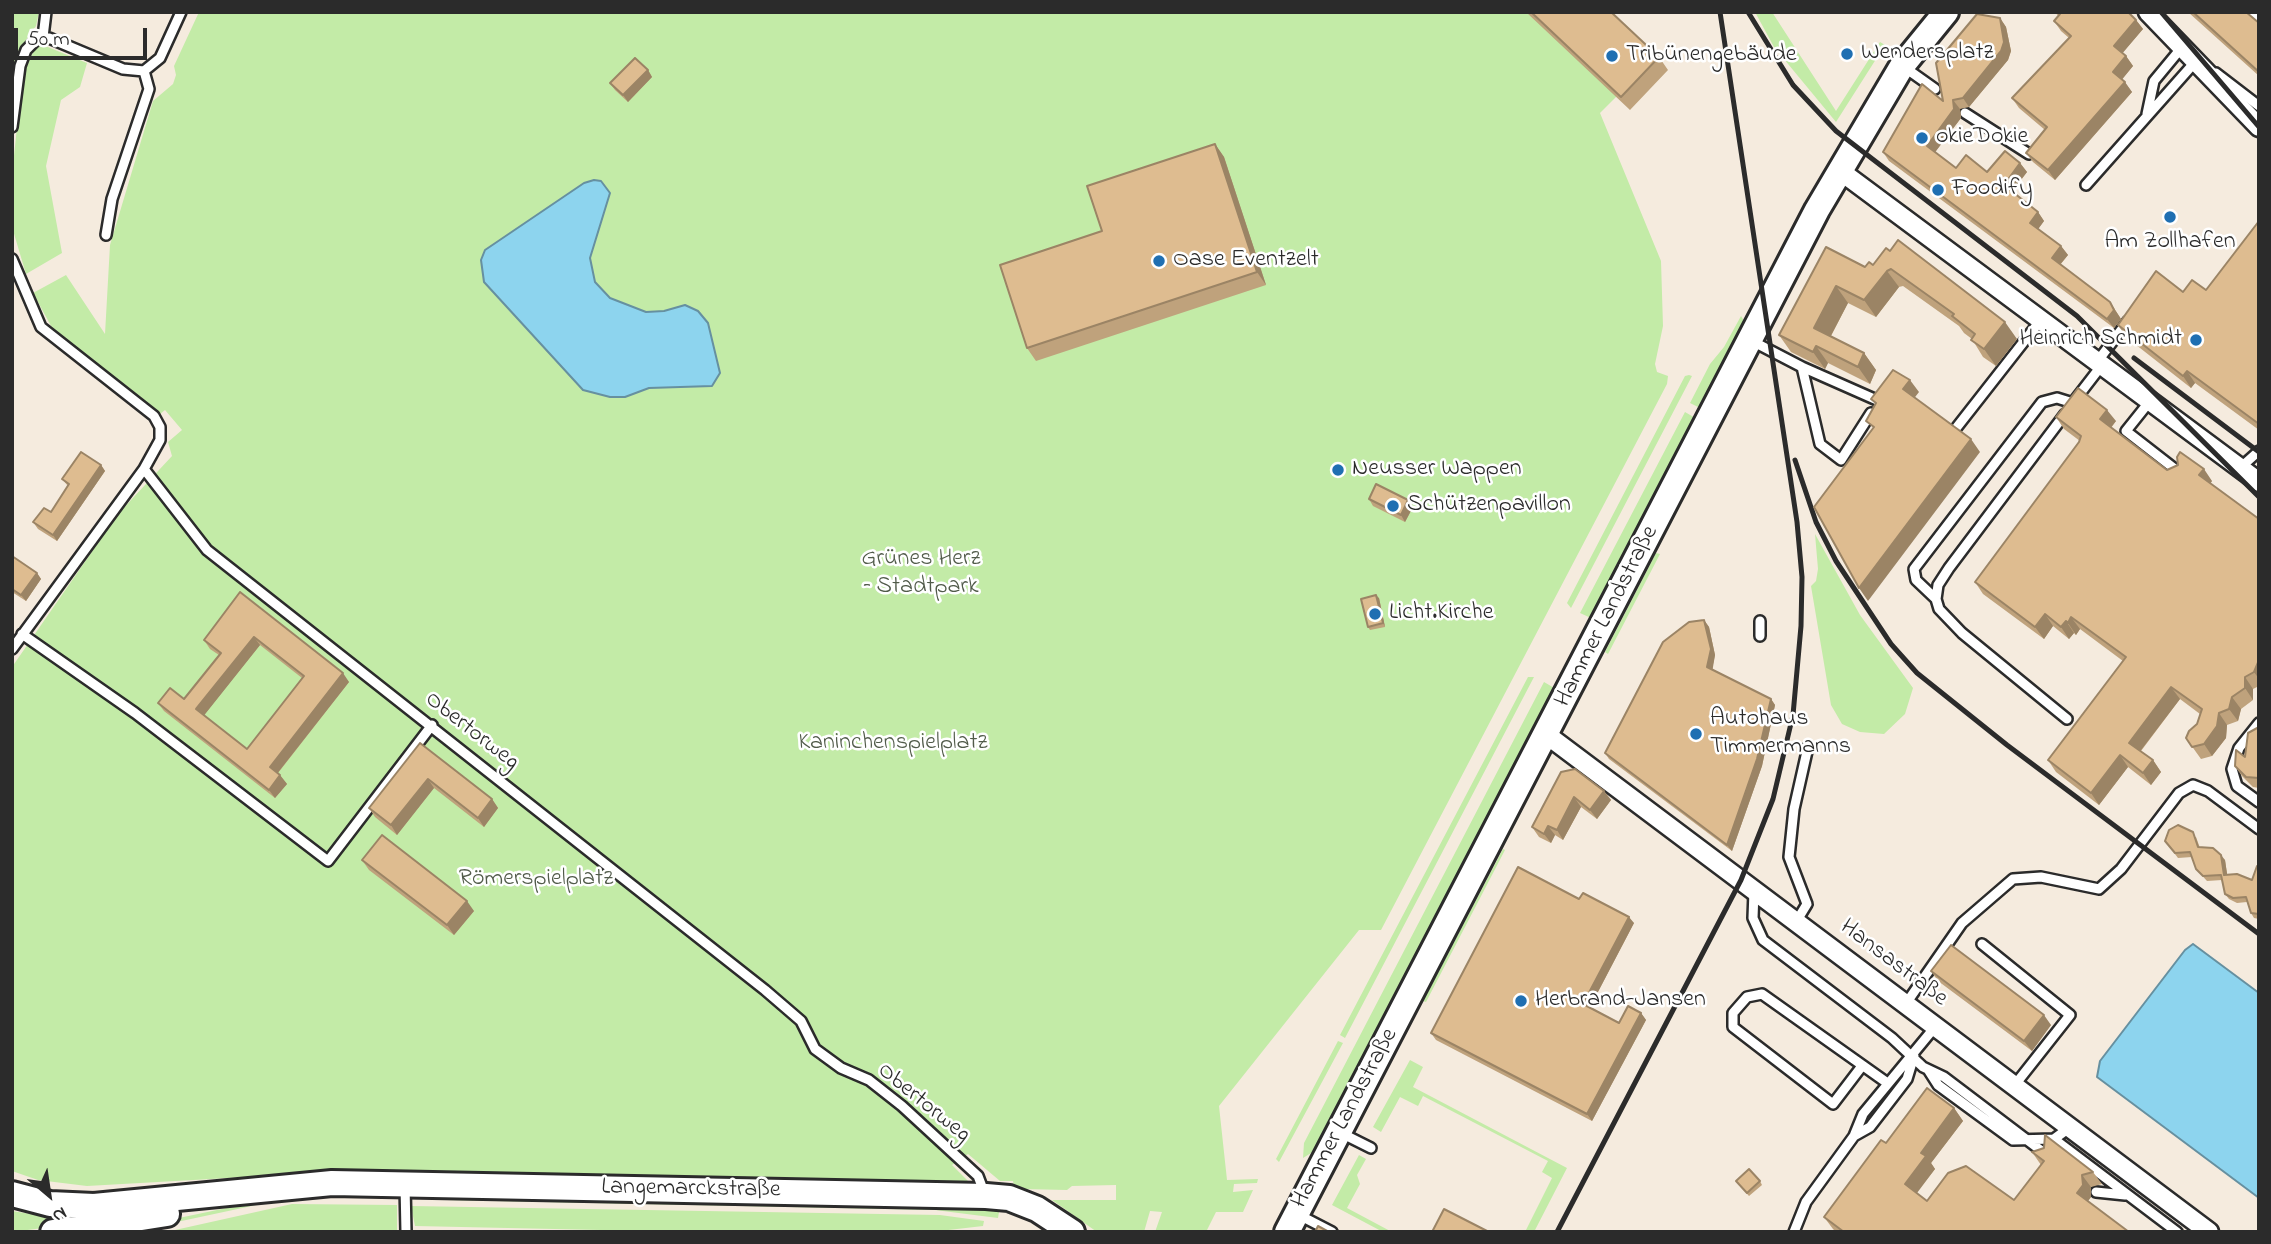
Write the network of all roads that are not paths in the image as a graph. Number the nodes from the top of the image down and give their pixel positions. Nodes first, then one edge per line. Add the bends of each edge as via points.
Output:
1 (46, 12) edge
2 (181, 12) edge
3 (1946, 12) edge
4 (2148, 12) edge
5 (2252, 12) edge
6 (2259, 19) edge
7 (43, 37) junction
8 (2183, 47) junction
9 (2196, 60) junction
10 (1902, 66) junction
11 (144, 71) junction
12 (1936, 89) edge
13 (2259, 106) edge
14 (1965, 113) dead end
15 (2147, 116) junction
16 (12, 127) edge
17 (2259, 127) edge
18 (2029, 153) edge
19 (1839, 170) junction
20 (2086, 184) dead end
21 (106, 235) dead end
22 (12, 259) edge
23 (2137, 309) edge
24 (2040, 321) junction
25 (1752, 341) junction
26 (2099, 363) junction
27 (1802, 367) junction
28 (2150, 401) junction
29 (2073, 403) junction
30 (1957, 427) edge
31 (2259, 451) edge
32 (2240, 468) junction
33 (144, 469) junction
34 (2180, 473) edge
35 (2259, 482) edge
36 (1936, 599) junction
37 (1760, 621) dead end
38 (22, 634) junction
39 (1760, 636) dead end
40 (12, 649) edge
41 (2067, 719) dead end
42 (2259, 723) edge
43 (432, 725) junction
44 (1547, 735) junction
45 (1808, 747) dead end
46 (2259, 802) edge
47 (2259, 829) edge
48 (1754, 890) junction
49 (1796, 922) junction
50 (1982, 944) dead end
51 (1905, 1005) junction
52 (1935, 1027) junction
53 (1914, 1055) junction
54 (1862, 1066) junction
55 (1886, 1082) junction
56 (2014, 1086) junction
57 (2069, 1128) junction
58 (1340, 1133) junction
59 (1854, 1136) junction
60 (2054, 1139) junction
61 (2030, 1142) junction
62 (1371, 1148) dead end
63 (2047, 1155) edge
64 (405, 1184) junction
65 (300, 1185) junction
66 (2096, 1192) dead end
67 (12, 1194) edge
68 (2128, 1195) junction
69 (986, 1196) junction
70 (1292, 1223) edge
71 (53, 1232) edge
72 (406, 1232) edge
73 (1072, 1232) edge
74 (1332, 1232) edge
75 (1794, 1232) edge
76 (2177, 1232) edge
77 (2208, 1232) edge

1 - 7 lane
2 - 11 lane via 160,58
3 - 10 main road, Hammer Landstraße
4 - 8 street
5 - 6 lane
7 - 11 lane via 123,69
7 - 16 lane via 23,56
8 - 9 street
8 - 15 lane via 2154,81
9 - 13 lane
9 - 15 lane
9 - 17 street
10 - 12 lane
10 - 19 main road, Hammer Landstraße
11 - 21 lane via 149,89 118,178
14 - 18 lane
15 - 20 lane
19 - 24 street
19 - 25 main road, Hammer Landstraße
22 - 33 lane via 41,327 154,416 160,440
23 - 26 lane
24 - 26 street
24 - 30 lane
25 - 27 lane
25 - 44 main road, Hammer Landstraße
26 - 28 street
26 - 29 lane
27 - 27 lane via 1820,444 1841,460 1880,399
28 - 32 street
28 - 34 lane via 2126,431
29 - 36 lane via 1949,568 1938,585
29 - 36 lane via 2057,398 2042,402 1914,569 1916,580
31 - 32 lane
32 - 35 street
33 - 38 lane
33 - 43 lane, Obertorweg via 206,550
36 - 41 lane via 1939,609 1962,633
37 - 39 lane
38 - 40 lane
38 - 43 lane via 124,705 328,862
42 - 46 lane via 2239,748 2232,769 2237,786
43 - 69 lane, Obertorweg via 765,990 801,1021 816,1049 902,1106 978,1176
44 - 48 street, Hansastraße
44 - 58 main road, Hammer Landstraße
45 - 49 lane via 1789,857 1807,904
47 - 51 lane via 2193,785 2179,793 2121,869 2099,889 2041,877 2013,879 1962,923
48 - 49 street, Hansastraße
48 - 53 lane via 1753,918 1763,940
49 - 51 street, Hansastraße
50 - 56 lane via 2070,1015
51 - 52 street, Hansastraße
52 - 53 lane
52 - 56 street, Hansastraße
53 - 55 lane
53 - 59 lane via 1907,1079 1870,1127
53 - 61 lane via 1938,1085 2013,1140
54 - 54 lane via 1762,993 1747,997 1733,1013 1733,1027 1833,1104
54 - 55 lane
55 - 59 lane
56 - 57 street, Hansastraße
57 - 60 lane
57 - 77 street, Hansastraße
58 - 62 lane
58 - 70 main road, Hammer Landstraße
59 - 75 lane via 1806,1202
60 - 61 lane
60 - 68 lane
61 - 63 lane
64 - 65 main road, Langemarckstraße
64 - 69 main road, Langemarckstraße
64 - 72 lane
65 - 67 main road, Langemarckstraße via 94,1206 50,1204
65 - 71 main road, Langemarckstraße via 166,1215
66 - 68 lane
68 - 76 lane
69 - 73 main road, Langemarckstraße via 1009,1198 1037,1209
70 - 74 lane

